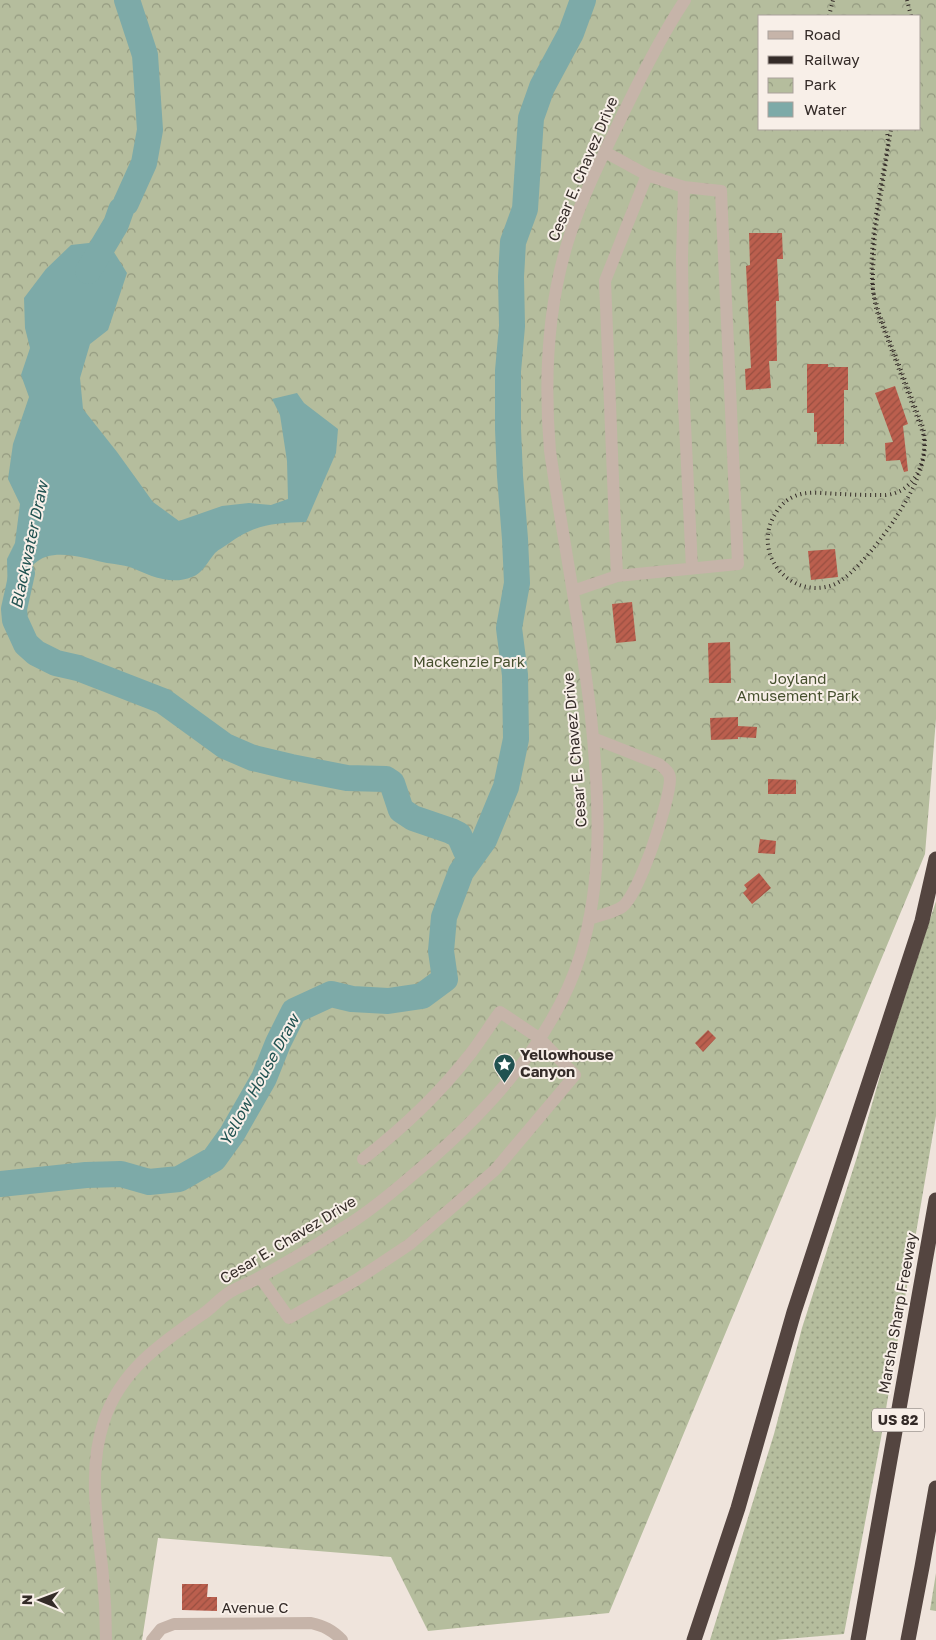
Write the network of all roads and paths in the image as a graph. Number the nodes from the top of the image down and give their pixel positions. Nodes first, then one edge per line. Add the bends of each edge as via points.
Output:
1 (685, 0) edge
2 (605, 152) junction
3 (647, 176) junction
4 (684, 187) junction
5 (692, 568) junction
6 (617, 576) junction
7 (573, 591) junction
8 (593, 738) junction
9 (936, 860) edge
10 (589, 919) junction
11 (539, 1038) junction
12 (363, 1159) dead end
13 (936, 1200) edge
14 (260, 1278) junction
15 (936, 1488) edge
16 (339, 1636) edge
17 (106, 1640) edge
18 (152, 1640) edge
19 (694, 1640) edge
20 (858, 1640) edge
21 (908, 1640) edge

1 - 2 street, Cesar E. Chavez Drive via 649,61
2 - 3 street
2 - 7 street, Cesar E. Chavez Drive via 568,240 548,352 550,451
3 - 4 street
3 - 6 street via 605,280
4 - 5 street via 684,404
4 - 5 street via 721,191 738,564
5 - 6 street
6 - 7 street
7 - 8 street, Cesar E. Chavez Drive
8 - 10 street, Cesar E. Chavez Drive via 598,842
8 - 10 street via 659,764 670,777 640,881 622,907
9 - 19 highway via 922,921 794,1312 738,1508
10 - 11 street, Cesar E. Chavez Drive via 570,984
11 - 12 street via 500,1012 446,1084 389,1139
11 - 14 street, Cesar E. Chavez Drive via 490,1102 428,1163 345,1228
11 - 14 street via 575,1075 495,1170 410,1244 356,1280 289,1318
13 - 20 highway, Marsha Sharp Freeway / US 82
14 - 17 street, Cesar E. Chavez Drive via 231,1292 146,1356 112,1401 106,1415 99,1442 95,1492
15 - 21 highway
16 - 18 street, Avenue C via 325,1626 311,1623 174,1624 161,1629

